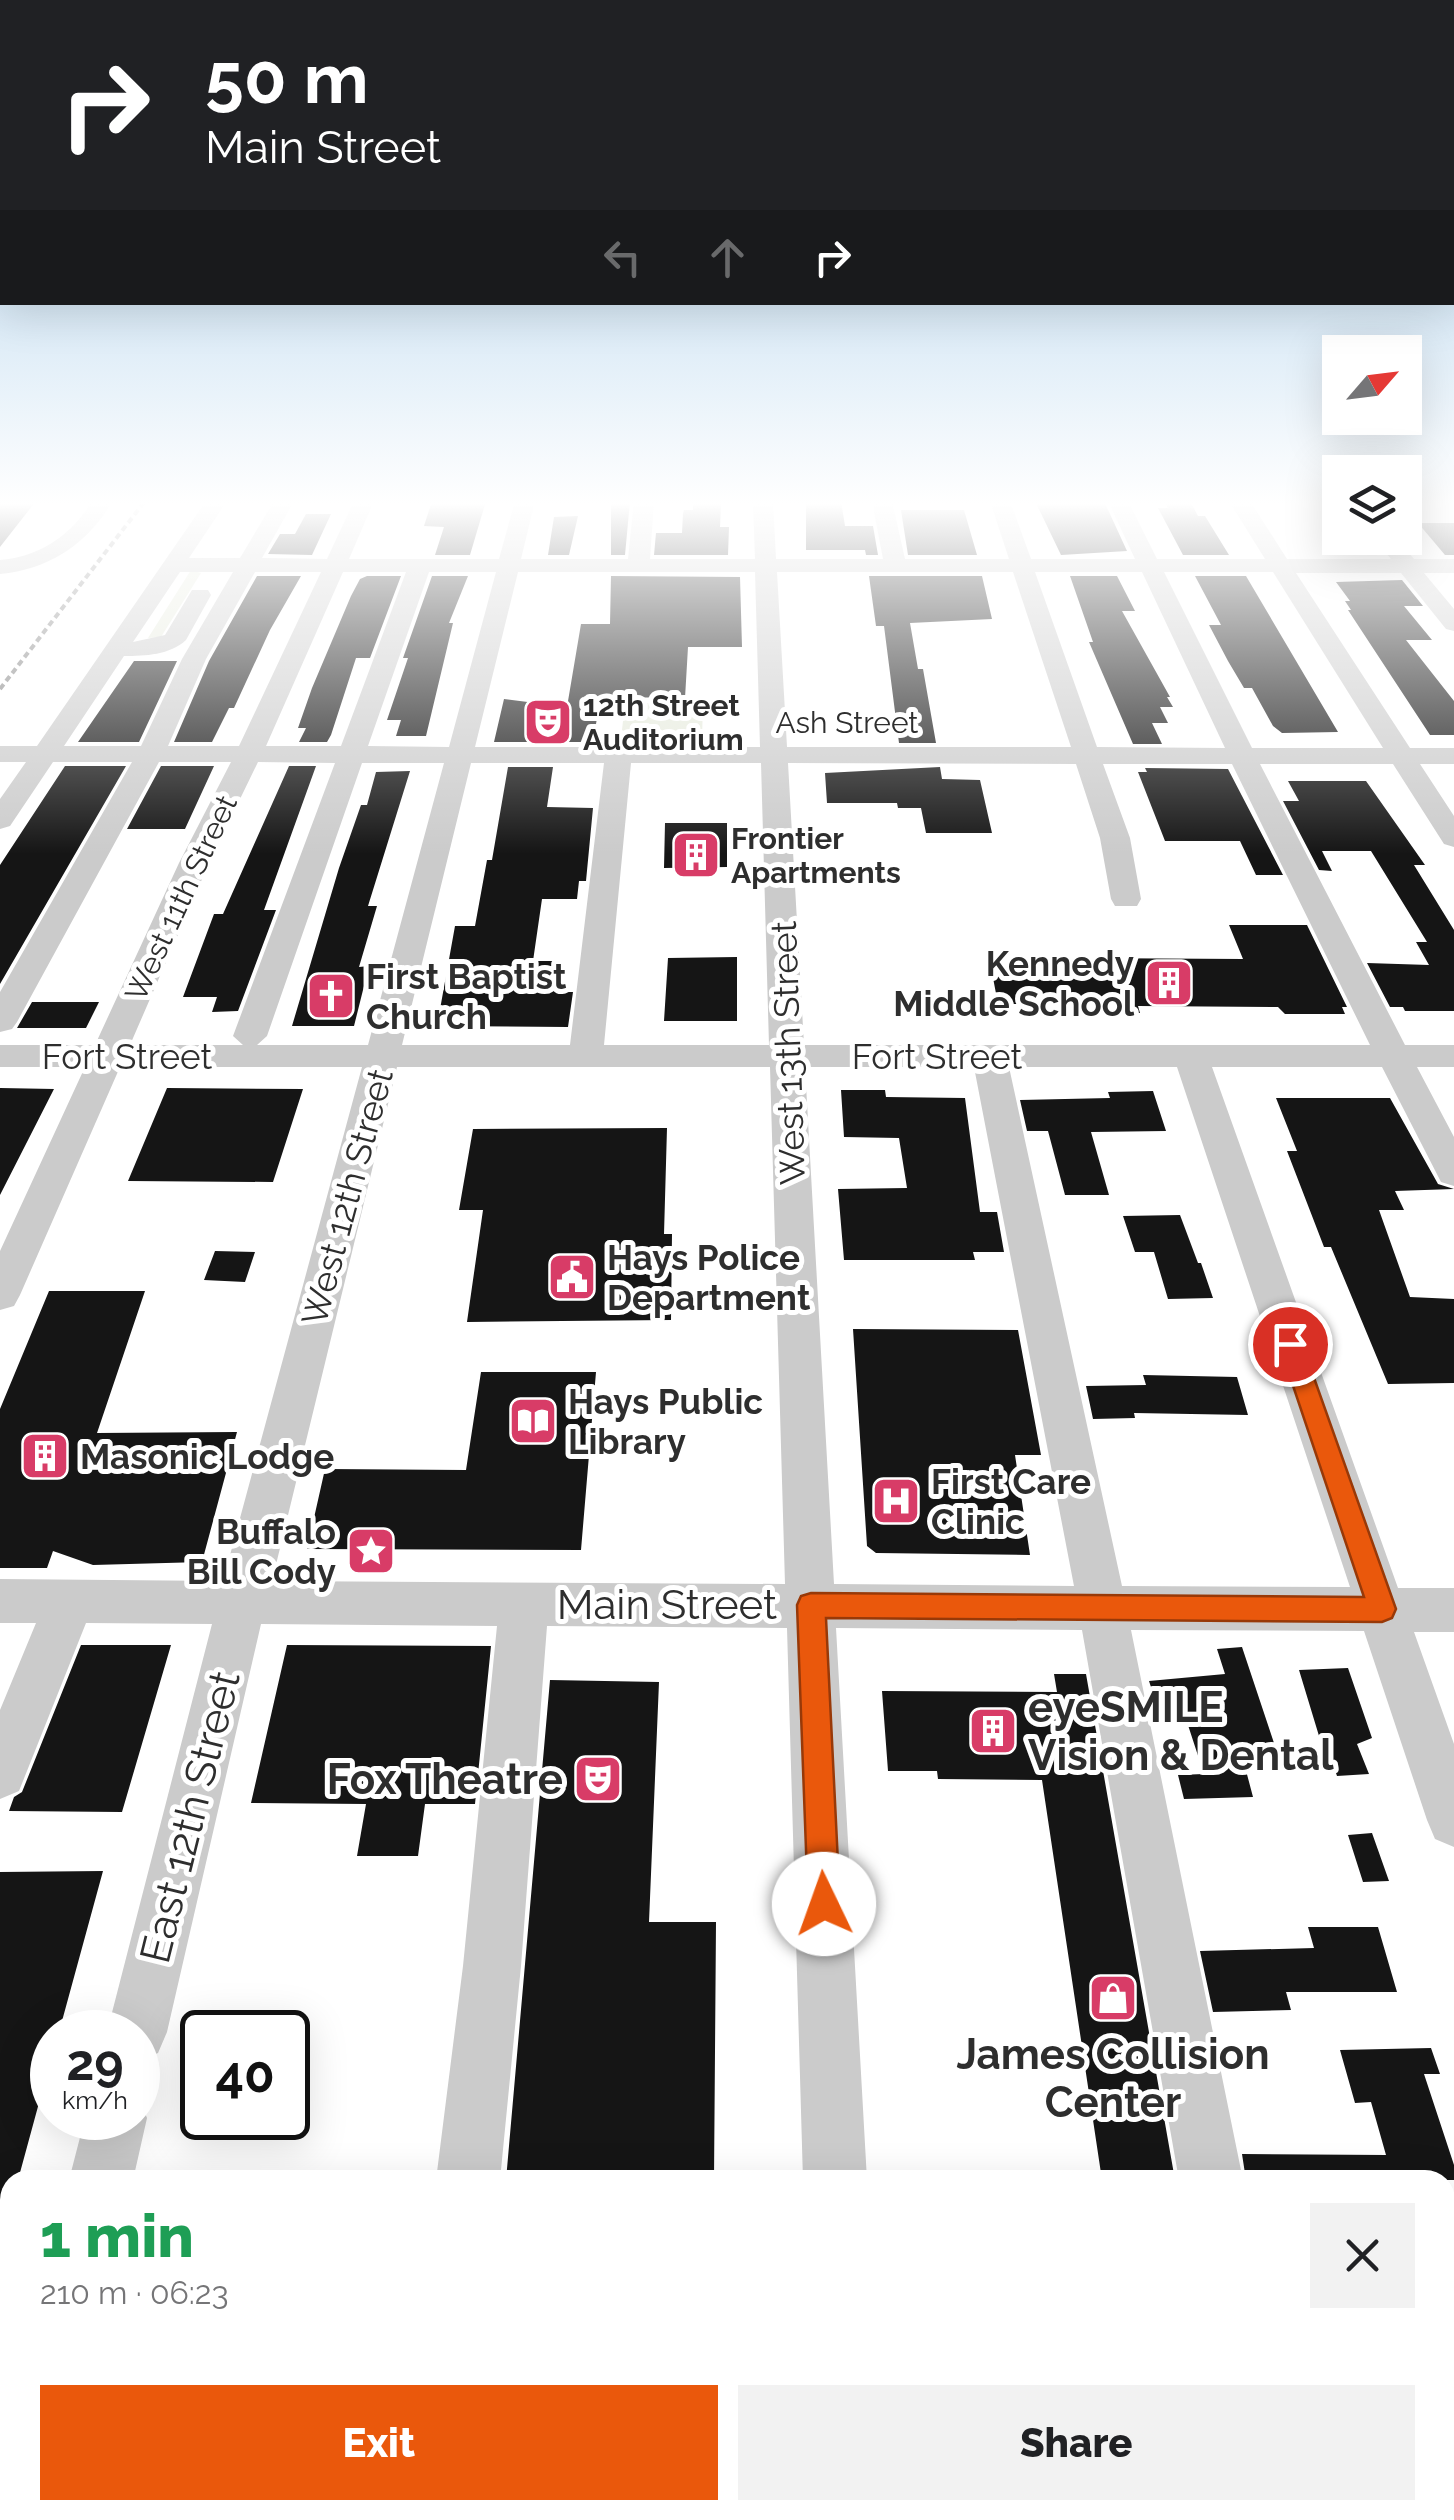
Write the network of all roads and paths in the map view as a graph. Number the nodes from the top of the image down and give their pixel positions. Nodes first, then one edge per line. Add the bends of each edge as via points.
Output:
1 (134, 619) edge
2 (187, 619) edge
3 (217, 619) edge
4 (311, 619) edge
5 (400, 619) edge
6 (494, 619) edge
7 (769, 619) edge
8 (1041, 619) edge
9 (1176, 619) edge
10 (1314, 619) edge
11 (114, 649) junction
12 (0, 754) edge
13 (44, 754) junction
14 (149, 755) junction
15 (350, 755) junction
16 (618, 755) junction
17 (774, 755) junction
18 (1088, 755) junction
19 (1402, 755) junction
20 (248, 756) junction
21 (459, 756) junction
22 (1245, 756) junction
23 (1454, 756) edge
24 (0, 820) edge
25 (1454, 838) edge
26 (1126, 898) dead end
27 (0, 1022) edge
28 (250, 1036) dead end
29 (384, 1054) junction
30 (0, 1056) edge
31 (989, 1056) junction
32 (1191, 1056) junction
33 (1392, 1056) junction
34 (1454, 1056) edge
35 (586, 1057) junction
36 (108, 1058) junction
37 (786, 1058) junction
38 (1454, 1173) edge
39 (0, 1295) edge
40 (0, 1602) edge
41 (70, 1602) junction
42 (242, 1602) junction
43 (524, 1602) junction
44 (811, 1605) junction
45 (1103, 1607) junction
46 (1382, 1609) junction
47 (1454, 1610) edge
48 (0, 1773) edge
49 (1454, 1820) edge
50 (142, 2010) edge
51 (110, 2140) edge
52 (103, 2170) edge
53 (469, 2170) edge
54 (835, 2170) edge
55 (1210, 2170) edge

1 - 11 street
2 - 11 street via 174,640
3 - 14 street
4 - 20 street, West 11th Street
5 - 15 street
6 - 21 street, West 12th Street
7 - 17 street, West 13th Street
8 - 18 street
9 - 22 street
10 - 19 street
11 - 13 street
12 - 13 street, Ash Street
13 - 14 street, Ash Street
13 - 24 street
14 - 20 street, Ash Street
14 - 27 street
15 - 20 street, Ash Street
15 - 21 street, Ash Street
15 - 28 street
16 - 17 street, Ash Street
16 - 21 street, Ash Street
16 - 35 street
17 - 18 street, Ash Street
17 - 37 street, West 13th Street
18 - 22 street, Ash Street
18 - 26 street via 1116,838
19 - 22 street, Ash Street
19 - 23 street, Ash Street
19 - 25 street
20 - 36 street, West 11th Street
21 - 29 street, West 12th Street
22 - 33 street
29 - 35 street, Fort Street
29 - 36 street, Fort Street
29 - 42 street, West 12th Street
30 - 36 street, Fort Street
31 - 32 street, Fort Street
31 - 37 street, Fort Street
31 - 45 street
32 - 33 street, Fort Street
32 - 46 street
33 - 34 street, Fort Street
33 - 38 street
35 - 37 street, Fort Street
36 - 39 street, West 11th Street
37 - 44 street, West 13th Street
40 - 41 street, Main Street
41 - 42 street, Main Street
41 - 48 street
42 - 43 street, Main Street
42 - 50 street, East 12th Street
43 - 44 street, Main Street
43 - 53 street
44 - 45 street, Main Street
44 - 54 street, West 13th Street
45 - 46 street, Main Street
45 - 55 street
46 - 47 street, Main Street
46 - 49 street
51 - 52 street

